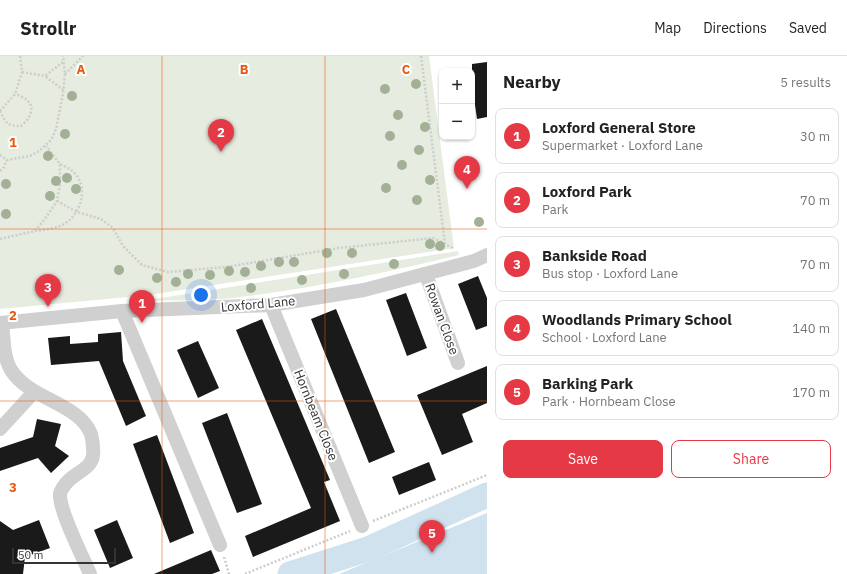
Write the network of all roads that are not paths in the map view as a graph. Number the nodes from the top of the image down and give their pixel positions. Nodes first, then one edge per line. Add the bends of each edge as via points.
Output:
1 (487, 255) edge
2 (426, 275) junction
3 (271, 305) junction
4 (122, 311) junction
5 (1, 323) edge
6 (458, 363) dead end
7 (34, 392) junction
8 (0, 429) edge
9 (362, 526) dead end
10 (220, 545) road end
11 (90, 574) edge

1 - 2 street, Loxford Lane
2 - 3 street, Loxford Lane via 364,290
2 - 6 street, Rowan Close
3 - 4 street, Loxford Lane
3 - 9 street, Hornbeam Close
4 - 5 street, Loxford Lane
4 - 10 street
5 - 7 street via 6,358 11,370
7 - 8 street
7 - 11 street via 82,419 91,433 94,456 91,465 65,484 60,493 62,508

